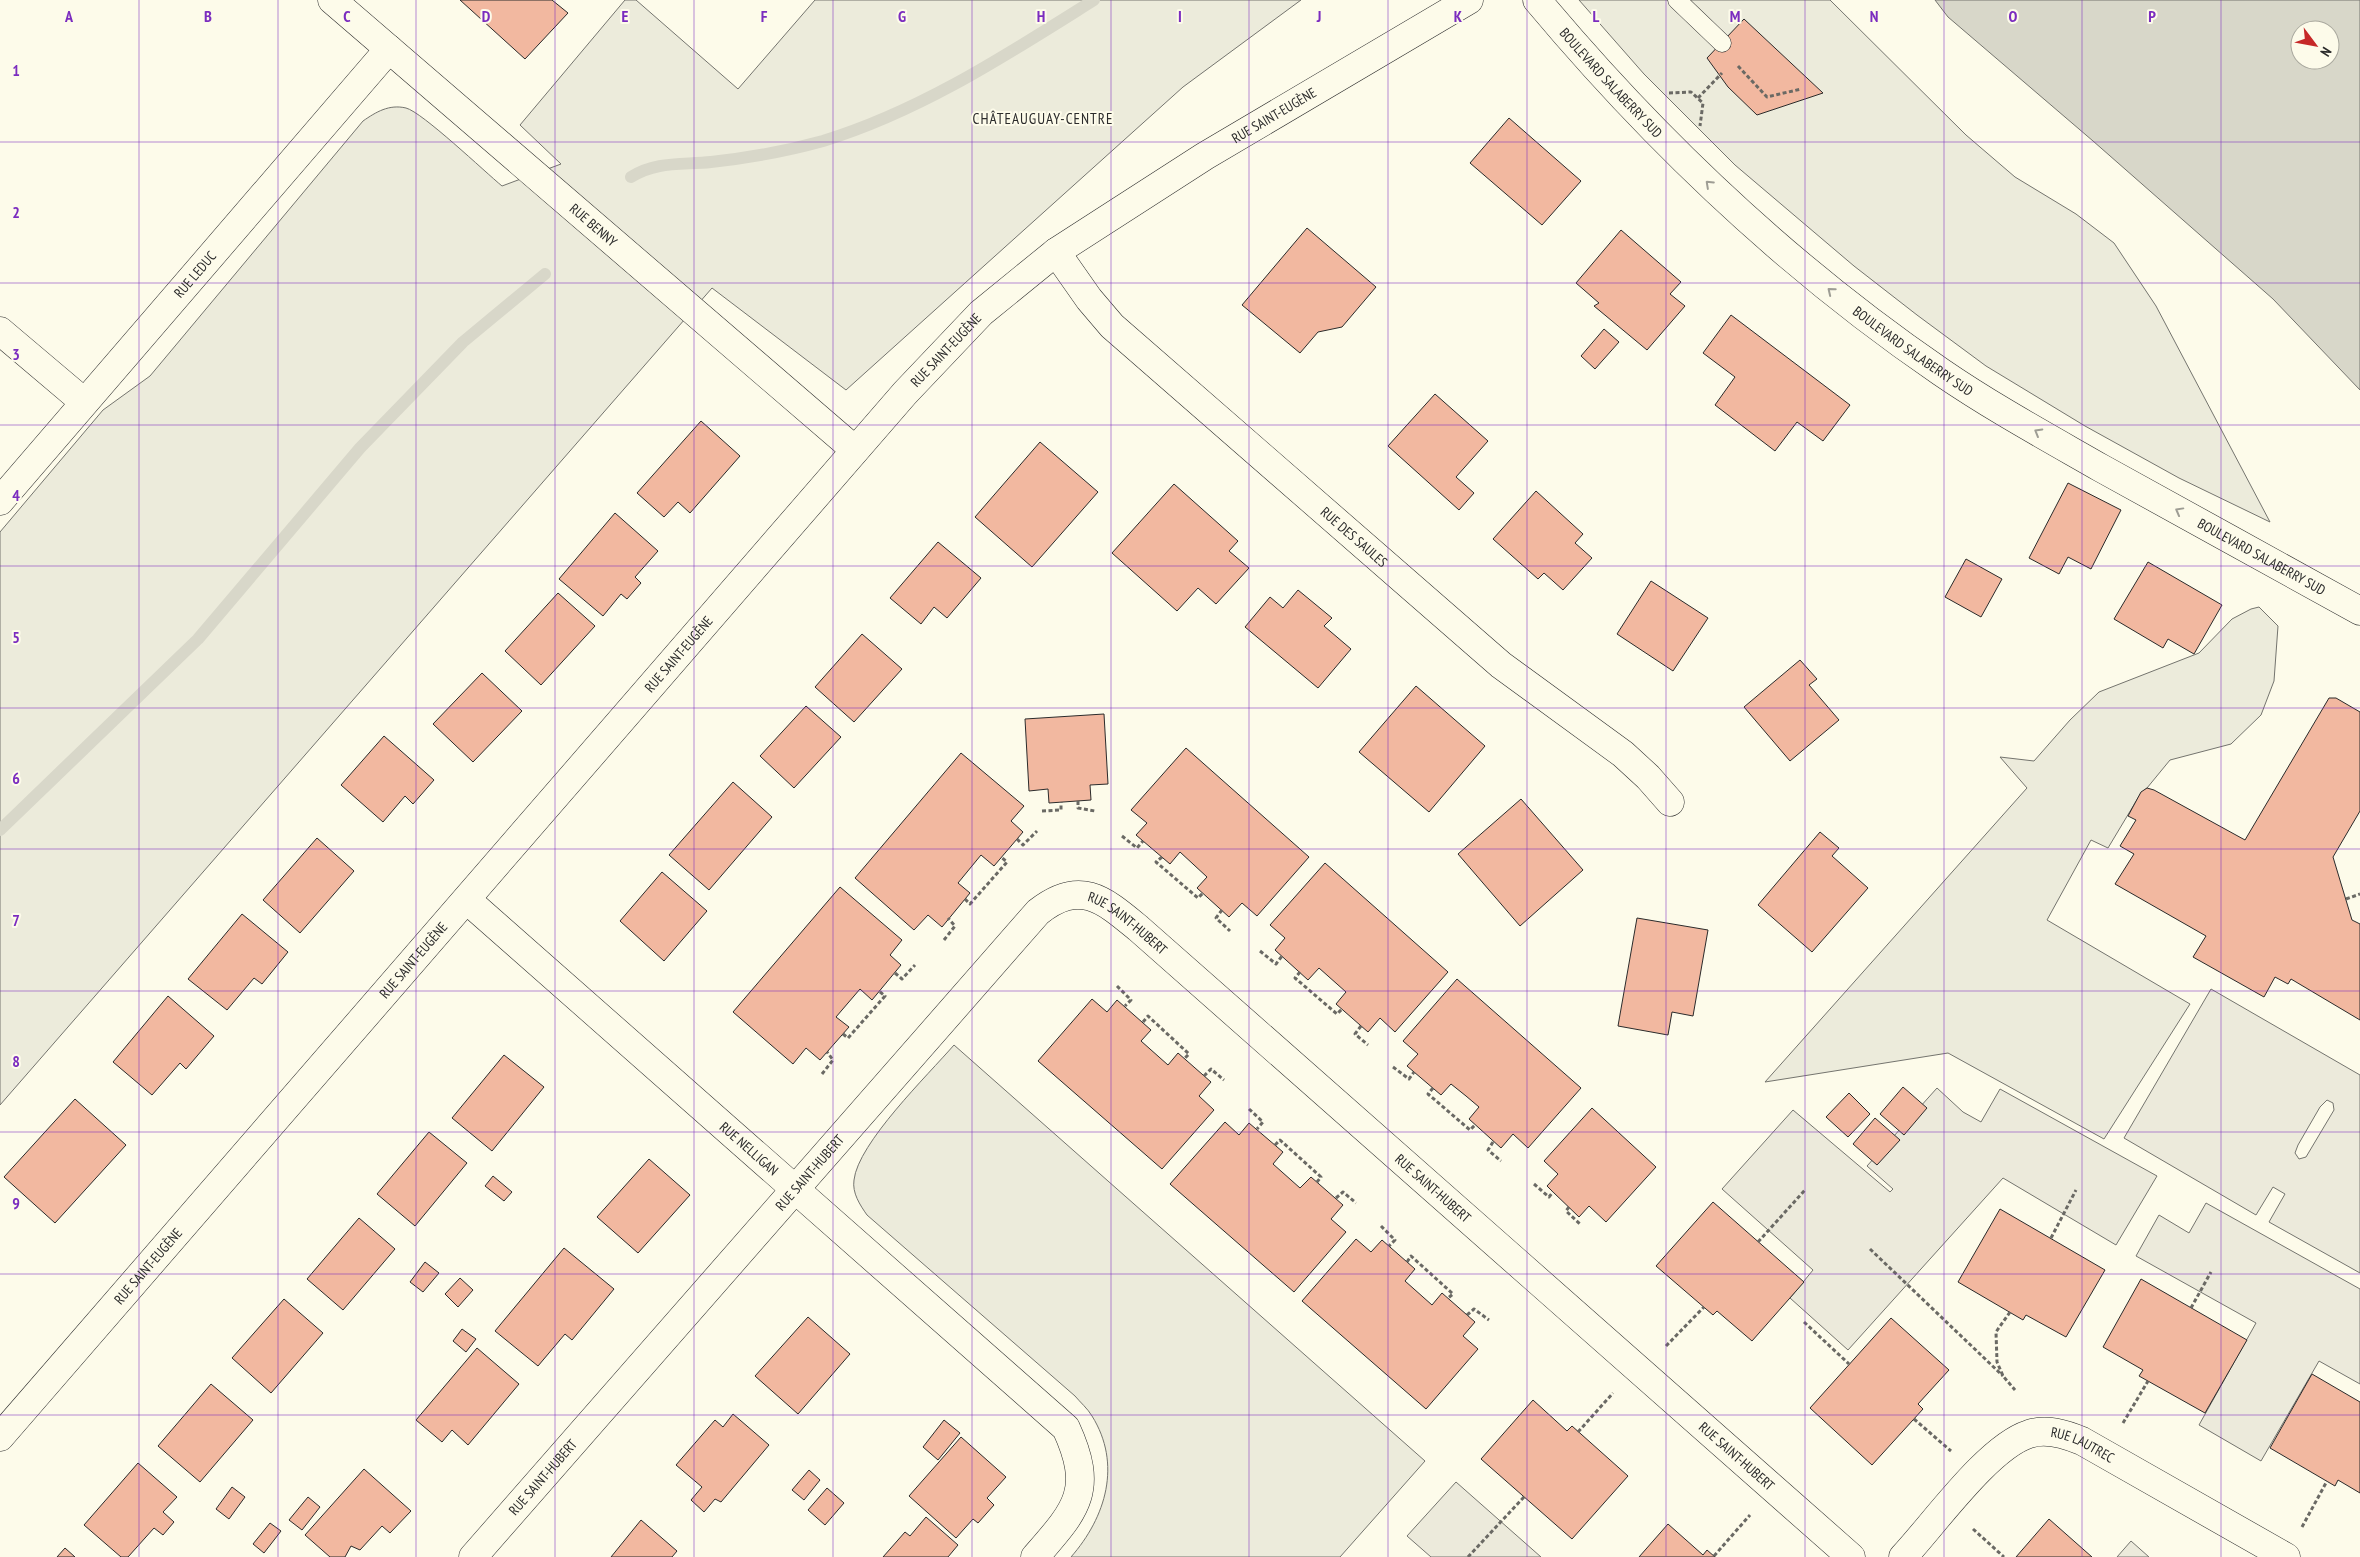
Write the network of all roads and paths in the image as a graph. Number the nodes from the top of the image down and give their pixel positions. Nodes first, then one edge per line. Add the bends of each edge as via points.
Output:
1 (332, 0) edge
2 (1469, 0) edge
3 (1537, 0) edge
4 (1677, 0) edge
5 (1722, 43) dead end
6 (389, 49) junction
7 (1733, 61) dead end
8 (1727, 68) dead end
9 (1801, 89) dead end
10 (1664, 93) dead end
11 (1698, 98) junction
12 (1700, 131) dead end
13 (1056, 252) junction
14 (0, 331) edge
15 (84, 402) junction
16 (855, 450) junction
17 (0, 501) edge
18 (2360, 611) edge
19 (1078, 801) dead end
20 (1061, 802) dead end
21 (1670, 802) dead end
22 (1094, 810) dead end
23 (1042, 811) dead end
24 (1037, 831) dead end
25 (1122, 836) dead end
26 (1017, 839) dead end
27 (1143, 841) dead end
28 (1001, 857) dead end
29 (1162, 857) dead end
30 (1203, 893) dead end
31 (2360, 894) edge
32 (965, 899) dead end
33 (2346, 899) dead end
34 (467, 900) junction
35 (1222, 910) dead end
36 (948, 918) dead end
37 (1230, 931) dead end
38 (944, 940) dead end
39 (1260, 951) dead end
40 (1282, 956) dead end
41 (915, 965) dead end
42 (1300, 972) dead end
43 (895, 973) dead end
44 (1117, 986) dead end
45 (879, 991) dead end
46 (1125, 1006) dead end
47 (1342, 1009) dead end
48 (1143, 1022) dead end
49 (1360, 1026) dead end
50 (843, 1034) dead end
51 (1368, 1045) dead end
52 (826, 1052) dead end
53 (1184, 1059) dead end
54 (1393, 1067) dead end
55 (1414, 1072) dead end
56 (822, 1074) dead end
57 (1204, 1076) dead end
58 (1224, 1080) dead end
59 (1433, 1088) dead end
60 (1248, 1109) dead end
61 (1475, 1125) dead end
62 (1257, 1129) dead end
63 (1494, 1142) dead end
64 (1275, 1145) dead end
65 (1501, 1161) dead end
66 (1317, 1182) dead end
67 (1534, 1184) dead end
68 (794, 1188) junction
69 (1805, 1190) dead end
70 (2076, 1190) dead end
71 (1553, 1192) dead end
72 (1336, 1198) dead end
73 (1356, 1203) dead end
74 (1569, 1207) dead end
75 (1580, 1224) dead end
76 (1381, 1226) dead end
77 (2051, 1238) dead end
78 (1758, 1242) dead end
79 (1389, 1246) dead end
80 (1870, 1249) dead end
81 (1407, 1262) dead end
82 (2211, 1272) dead end
83 (1448, 1298) dead end
84 (1704, 1307) dead end
85 (2192, 1308) dead end
86 (2010, 1312) dead end
87 (1467, 1315) dead end
88 (1489, 1320) dead end
89 (1804, 1322) dead end
90 (1664, 1348) dead end
91 (1849, 1364) dead end
92 (2002, 1376) junction
93 (2148, 1381) dead end
94 (1616, 1390) dead end
95 (2014, 1390) dead end
96 (1914, 1419) dead end
97 (2122, 1425) dead end
98 (1578, 1432) dead end
99 (0, 1437) edge
100 (1953, 1454) dead end
101 (2327, 1481) dead end
102 (1524, 1497) dead end
103 (1753, 1511) dead end
104 (2302, 1528) dead end
105 (1972, 1529) dead end
106 (1714, 1556) edge
107 (473, 1557) edge
108 (1035, 1557) edge
109 (1468, 1557) edge
110 (1851, 1557) edge
111 (1904, 1557) edge
112 (2004, 1557) edge
113 (2286, 1557) edge

1 - 6 street, RUE BENNY
2 - 13 street, RUE SAINT-EUGÈNE via 1206,156
18 -> 3 street, BOULEVARD SALABERRY SUD via 1980,398 1896,340 1784,252 1678,154 1629,105
4 - 5 lane
6 - 15 street, RUE LEDUC
6 - 16 street, RUE BENNY
7 - 9 path via 1767,97
8 - 11 path
10 - 11 path via 1691,92
11 - 12 path via 1703,103
13 - 16 street, RUE SAINT-EUGÈNE via 982,313
13 - 21 street, RUE DES SAULES via 1088,299 1112,326 1501,665 1623,754
14 - 15 street
15 - 17 street, RUE LEDUC
16 - 34 street, RUE SAINT-EUGÈNE
19 - 22 path via 1078,808
20 - 23 path via 1061,810
24 - 26 path via 1023,845
25 - 27 path via 1137,848
28 - 32 path via 1007,862 970,904
29 - 30 path via 1156,862 1198,898
31 - 33 path
34 - 68 street, RUE NELLIGAN
34 - 99 street, RUE SAINT-EUGÈNE
35 - 37 path via 1216,918
36 - 38 path via 955,926
39 - 40 path via 1276,964
41 - 43 path via 902,979
42 - 47 path via 1295,978 1337,1014
44 - 46 path via 1131,1000
45 - 50 path via 885,996 848,1038
48 - 53 path via 1148,1016 1189,1054
49 - 51 path via 1355,1034
52 - 56 path via 833,1060
54 - 55 path via 1409,1080
57 - 58 path via 1211,1069
59 - 61 path via 1428,1094 1470,1130
60 - 62 path via 1263,1122
63 - 65 path via 1488,1150
64 - 66 path via 1280,1140 1321,1177
67 - 71 path via 1549,1197
68 - 107 street, RUE SAINT-HUBERT
68 - 108 street, RUE NELLIGAN via 1066,1428 1075,1447 1081,1487 1075,1507
68 - 110 street, RUE SAINT-HUBERT via 1038,912 1062,897 1078,894 1092,897 1110,904 1138,928
69 - 78 path
70 - 77 path
72 - 73 path via 1343,1192
74 - 75 path via 1566,1212
76 - 79 path via 1395,1240
80 - 92 path
81 - 83 path via 1412,1256 1453,1294
82 - 85 path
84 - 90 path
86 - 92 path via 1996,1332 1997,1362
87 - 88 path via 1474,1309
89 - 91 path
92 - 95 path
93 - 97 path
94 - 98 path
96 - 100 path
101 - 104 path
102 - 109 path
103 - 106 path
105 - 112 path
111 - 113 street, RUE LAUTREC via 1997,1452 2030,1433 2044,1432 2064,1434 2082,1441

